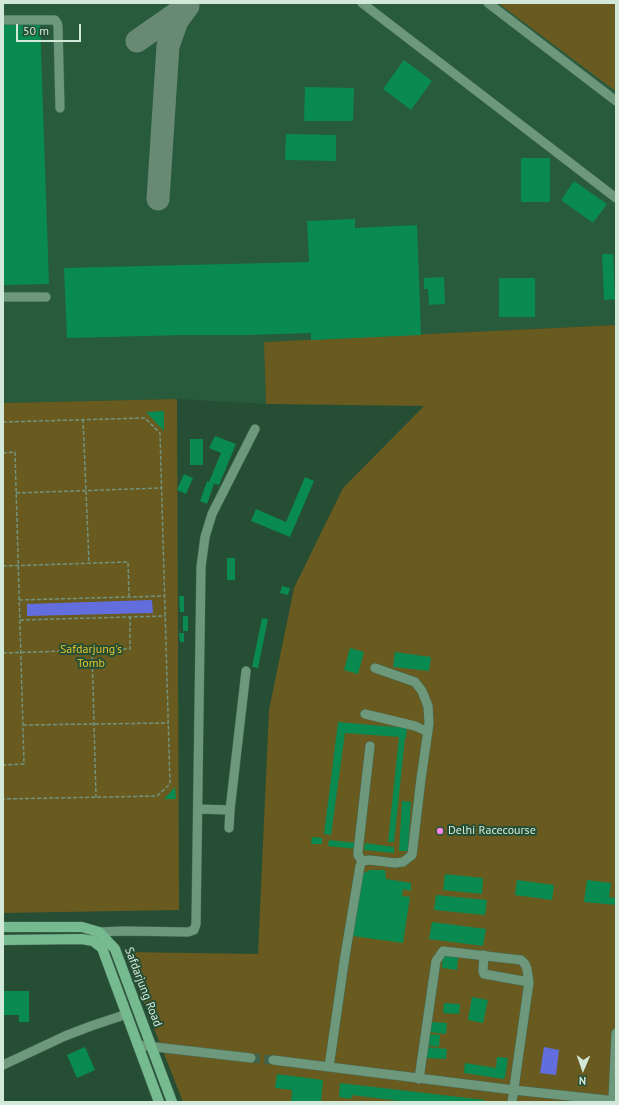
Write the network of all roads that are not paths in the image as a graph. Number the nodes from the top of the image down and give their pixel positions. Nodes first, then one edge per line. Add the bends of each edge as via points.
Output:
1 (362, 3) edge
2 (488, 3) edge
3 (3, 20) edge
4 (616, 101) edge
5 (60, 108) dead end
6 (616, 198) edge
7 (3, 297) edge
8 (46, 297) dead end
9 (255, 430) dead end
10 (375, 668) dead end
11 (246, 671) dead end
12 (365, 714) dead end
13 (428, 732) junction
14 (370, 746) dead end
15 (198, 809) junction
16 (230, 810) junction
17 (228, 828) dead end
18 (362, 861) junction
19 (3, 927) edge
20 (99, 932) junction
21 (82, 938) junction
22 (3, 940) edge
23 (484, 955) junction
24 (529, 982) junction
25 (126, 1014) junction
26 (616, 1033) edge
27 (138, 1045) junction
28 (152, 1047) junction
29 (251, 1058) tunnel mouth
30 (273, 1060) tunnel mouth
31 (3, 1065) edge
32 (329, 1067) junction
33 (419, 1079) junction
34 (514, 1090) junction
35 (615, 1100) edge
36 (159, 1102) edge
37 (172, 1102) edge
38 (512, 1102) edge

1 - 6 street
2 - 4 street
3 - 5 street via 57,22
7 - 8 street
9 - 15 street via 212,514 204,538 201,567
10 - 13 street via 414,682 422,691 428,706
11 - 16 street
12 - 13 street via 415,726
13 - 18 street via 412,855 403,862 395,863
14 - 18 street via 358,852
15 - 16 street
15 - 20 street via 194,930
16 - 17 street
18 - 32 street
19 - 20 main road via 82,926
20 - 21 street
20 - 28 main road, Safdarjung Road via 114,949
21 - 22 main road, Safdarjung Road
21 - 25 main road, Safdarjung Road via 102,948
23 - 24 street via 521,960 527,969
23 - 24 street via 484,974
23 - 33 street via 443,951 436,961
24 - 34 street
25 - 27 main road, Safdarjung Road
25 - 31 street via 65,1036
26 - 35 street
27 - 28 street
27 - 36 main road, Safdarjung Road
28 - 29 street
28 - 37 main road, Safdarjung Road
30 - 32 street
32 - 33 street
33 - 34 street
34 - 35 street
34 - 38 street

